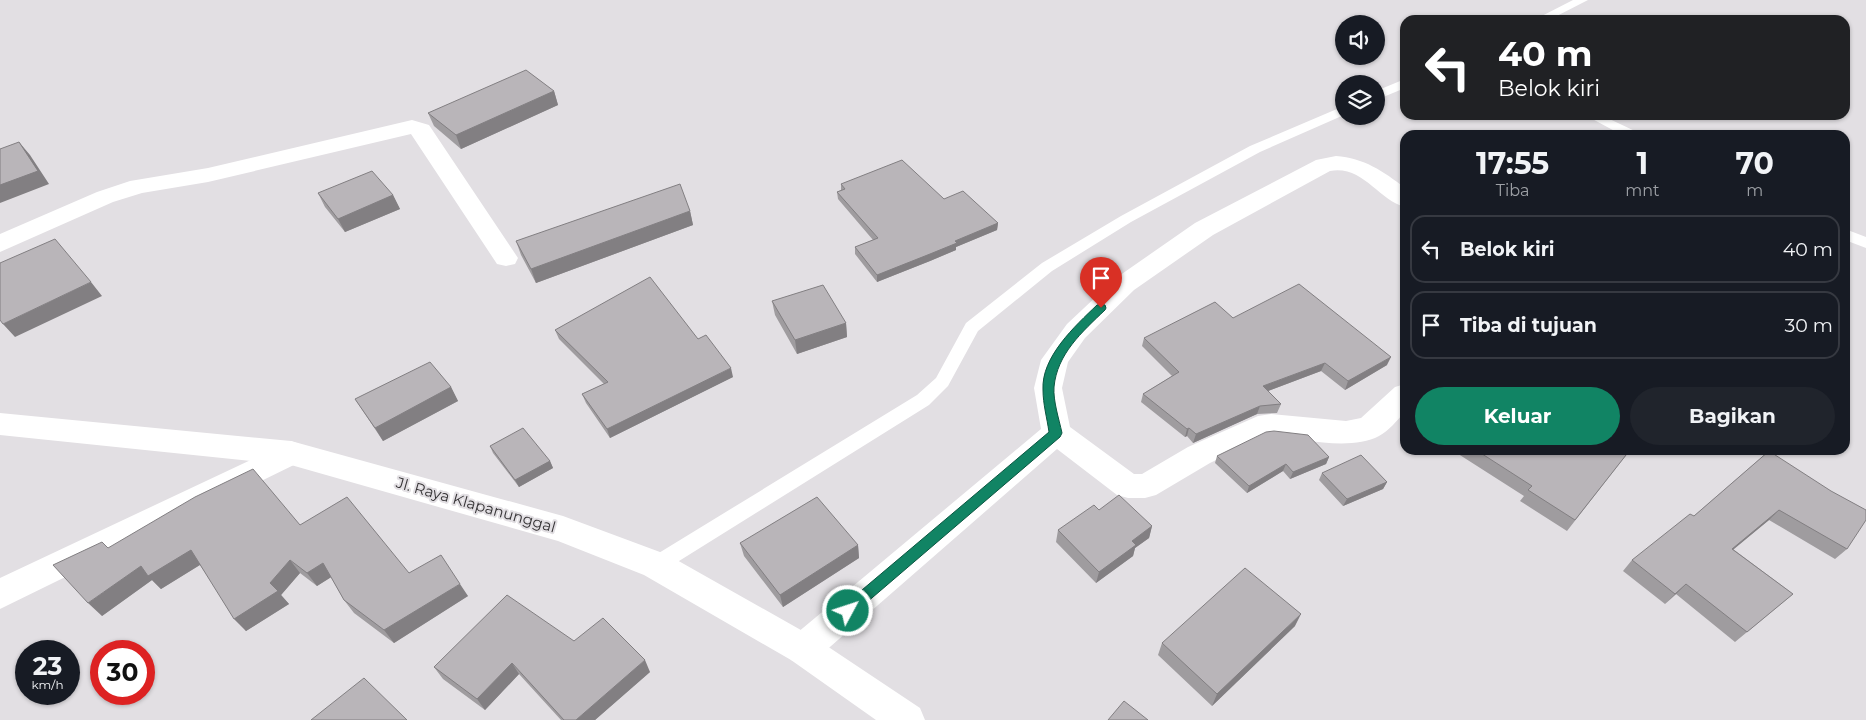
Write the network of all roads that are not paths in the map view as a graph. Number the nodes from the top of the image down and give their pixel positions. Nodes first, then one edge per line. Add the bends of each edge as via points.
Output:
1 (1582, 0) edge
2 (1550, 15) edge
3 (1400, 86) edge
4 (1385, 92) edge
5 (1335, 114) edge
6 (1601, 120) edge
7 (1622, 130) edge
8 (1400, 196) edge
9 (1850, 236) edge
10 (1866, 243) edge
11 (0, 244) edge
12 (506, 258) dead end
13 (1400, 400) edge
14 (0, 424) edge
15 (1056, 433) junction
16 (291, 452) junction
17 (656, 565) junction
18 (0, 594) edge
19 (803, 649) junction
20 (907, 720) edge

1 - 2 lane
3 - 4 lane
5 - 17 lane via 1255,149 1126,219 1047,267 972,327 942,382 924,400
6 - 7 lane
8 - 15 street via 1364,168 1332,162 1204,229 1125,284 1076,331 1055,360 1048,388
9 - 10 lane
11 - 12 street via 105,197 138,186 208,175 412,127 420,130
13 - 15 street via 1367,429 1346,432 1271,424 1258,427 1199,455 1155,481 1137,487 1128,486
14 - 16 street, Jl. Raya Klapanunggal
15 - 19 street
16 - 17 street, Jl. Raya Klapanunggal via 564,529
16 - 18 street
17 - 19 street, Jl. Raya Klapanunggal
19 - 20 street, Jl. Raya Klapanunggal

